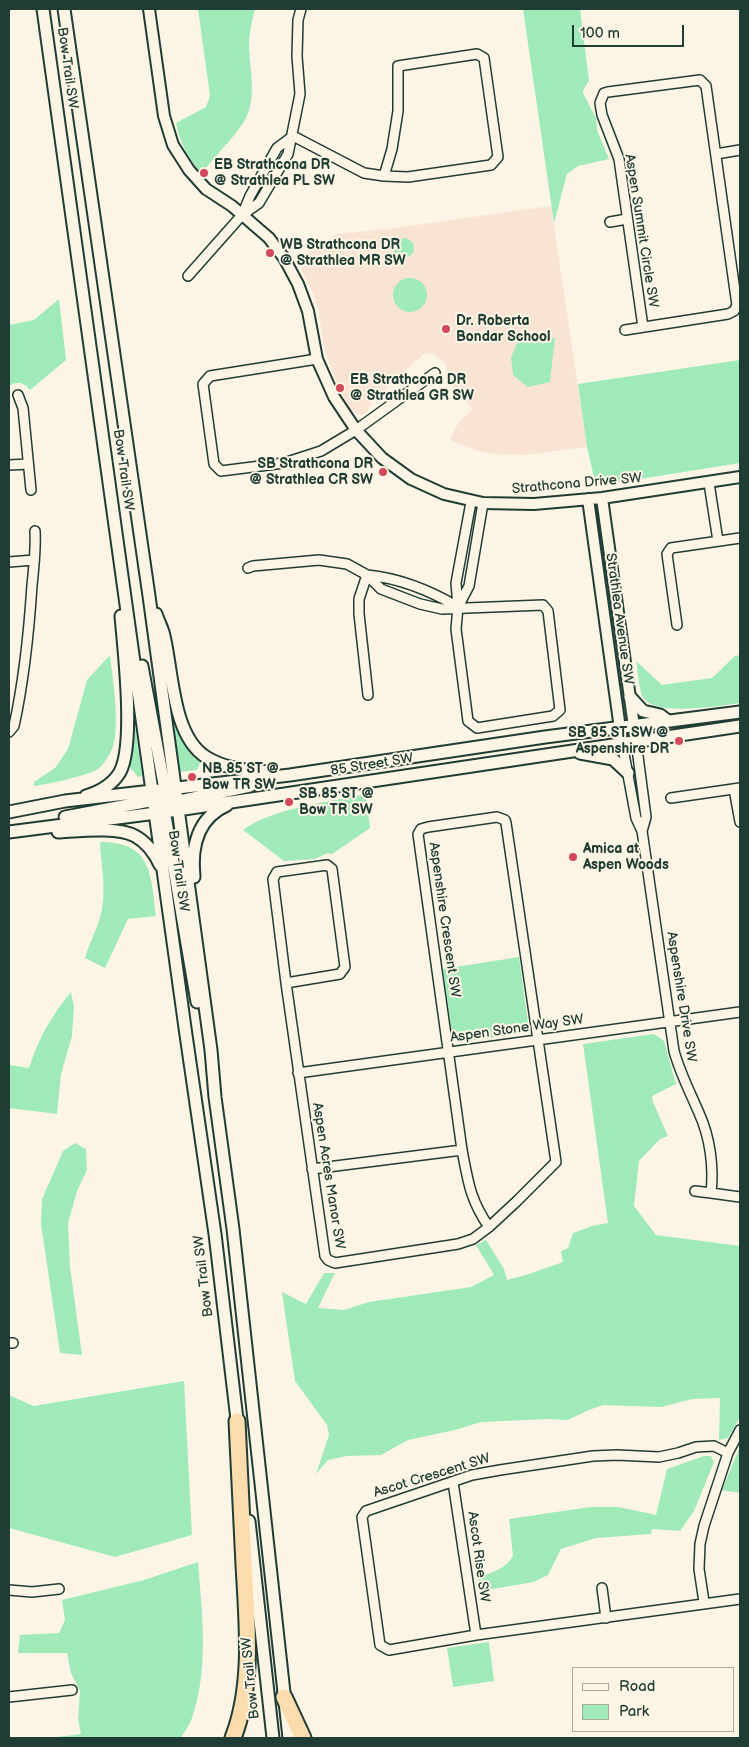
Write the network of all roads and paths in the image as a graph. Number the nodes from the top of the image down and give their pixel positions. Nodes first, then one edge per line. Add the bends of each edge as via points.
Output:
1 (44, 9) edge
2 (64, 9) edge
3 (149, 9) edge
4 (301, 9) edge
5 (293, 136) junction
6 (740, 150) edge
7 (716, 154) junction
8 (384, 176) junction
9 (242, 215) junction
10 (627, 219) junction
11 (610, 222) dead end
12 (188, 276) dead end
13 (643, 327) junction
14 (625, 330) dead end
15 (317, 359) junction
16 (435, 374) dead end
17 (18, 395) dead end
18 (356, 430) junction
19 (28, 464) junction
20 (9, 465) edge
21 (740, 478) edge
22 (709, 483) junction
23 (31, 490) dead end
24 (602, 498) junction
25 (588, 499) junction
26 (471, 502) junction
27 (483, 503) junction
28 (35, 531) dead end
29 (118, 537) junction
30 (740, 538) edge
31 (718, 541) junction
32 (34, 560) junction
33 (9, 562) edge
34 (248, 568) dead end
35 (367, 576) junction
36 (149, 596) junction
37 (458, 607) junction
38 (677, 625) dead end
39 (368, 695) dead end
40 (630, 697) junction
41 (740, 712) edge
42 (668, 721) junction
43 (634, 726) junction
44 (740, 726) edge
45 (620, 728) junction
46 (9, 732) edge
47 (636, 741) junction
48 (622, 743) junction
49 (571, 751) junction
50 (360, 765) junction
51 (628, 773) junction
52 (290, 775) junction
53 (737, 788) edge
54 (671, 798) dead end
55 (65, 801) junction
56 (165, 801) junction
57 (236, 801) junction
58 (9, 812) edge
59 (740, 823) edge
60 (642, 831) junction
61 (9, 832) edge
62 (163, 871) junction
63 (286, 983) junction
64 (740, 1012) edge
65 (670, 1022) junction
66 (537, 1040) junction
67 (211, 1050) junction
68 (450, 1053) junction
69 (298, 1074) junction
70 (215, 1097) junction
71 (462, 1150) junction
72 (312, 1169) junction
73 (695, 1191) dead end
74 (711, 1194) junction
75 (740, 1197) edge
76 (489, 1227) junction
77 (237, 1421) junction
78 (740, 1430) edge
79 (728, 1452) junction
80 (453, 1482) junction
81 (602, 1588) dead end
82 (59, 1589) dead end
83 (9, 1591) edge
84 (740, 1599) edge
85 (704, 1602) junction
86 (606, 1618) junction
87 (476, 1635) junction
88 (72, 1690) dead end
89 (9, 1697) edge
90 (284, 1697) junction
91 (233, 1738) edge
92 (273, 1738) edge
93 (289, 1738) edge
94 (303, 1738) edge

1 - 29 main road, Bow Trail SW
2 - 36 main road, Bow Trail SW
3 - 9 street, Strathcona Drive SW via 164,116 173,145 206,189
4 - 5 street via 297,56 300,94
5 - 8 street via 364,173
5 - 9 street via 277,148
6 - 7 street
7 - 10 street, Aspen Summit Circle SW via 706,86 700,80 604,93 600,103 602,115 618,159
7 - 13 street, Aspen Summit Circle SW via 736,308 728,314
8 - 8 street via 408,177 491,165 498,157 484,58 477,54 398,66 398,111
9 - 12 street
9 - 15 street, Strathcona Drive SW via 269,238 298,284 308,311
10 - 11 street
10 - 13 street, Aspen Summit Circle SW
13 - 14 street
15 - 18 street, Strathcona Drive SW via 334,397
15 - 18 street via 206,379 203,384 214,464 222,471 284,463 321,451
16 - 18 street
17 - 19 street via 23,408
18 - 26 street, Strathcona Drive SW via 382,458 411,479
19 - 20 street
19 - 23 street
21 - 22 street, Strathcona Drive SW
22 - 24 street, Strathcona Drive SW
22 - 31 street
24 - 25 street, Strathcona Drive SW
24 - 40 street, Strathlea Avenue SW
25 - 27 street, Strathcona Drive SW via 534,504
25 - 45 street, Strathlea Avenue SW
26 - 27 street, Strathcona Drive SW
26 - 37 street via 456,583
27 - 37 street via 469,586
28 - 32 street
29 - 55 main road via 127,702 124,756 113,781 89,795
29 - 56 main road
30 - 31 street
31 - 38 street via 670,548 667,554
32 - 33 street
32 - 46 street via 25,663 14,726
34 - 35 street via 319,560 347,564
35 - 37 street via 385,577
35 - 37 street via 381,589 420,604 442,609
35 - 39 street via 358,599
36 - 52 main road via 163,632 183,725 196,747 213,761 236,769
36 - 56 main road, Bow Trail SW
37 - 37 street via 456,629 468,721 477,728 553,716 560,710 548,611 543,605
40 - 42 main road via 643,711 660,715
40 - 43 street, Strathlea Avenue SW
41 - 42 main road, 85 Street SW
42 - 43 main road, 85 Street SW
43 - 45 main road, 85 Street SW
43 - 47 street, Strathlea Avenue SW
44 - 47 main road, 85 Street SW
45 - 48 street, Strathlea Avenue SW
45 - 50 main road, 85 Street SW
47 - 48 main road, 85 Street SW
47 - 60 street, Aspenshire Drive SW via 646,817
48 - 49 main road, 85 Street SW
48 - 51 street, Aspenshire Drive SW
49 - 51 main road via 613,759
49 - 57 main road, 85 Street SW
50 - 52 main road, 85 Street SW
50 - 56 main road
51 - 60 street, Aspenshire Drive SW via 636,818
52 - 56 main road, 85 Street SW
53 - 54 street
53 - 59 street
55 - 56 main road, 85 Street SW
55 - 58 main road, 85 Street SW
56 - 57 main road, 85 Street SW
56 - 61 main road, 85 Street SW
56 - 62 main road, Bow Trail SW
56 - 67 main road, Bow Trail SW
56 - 70 main road
57 - 67 main road via 207,820 198,833 193,850 210,1005
60 - 65 street, Aspenshire Drive SW
61 - 62 main road via 125,833 136,837 149,849
62 - 77 main road, Bow Trail SW via 215,1234
63 - 63 street, Aspen Acres Manor SW via 274,876 277,872 327,864 332,870 345,967 340,974
63 - 69 street, Aspen Acres Manor SW
64 - 65 street, Aspen Stone Way SW
65 - 66 street, Aspen Stone Way SW
65 - 74 street, Aspenshire Drive SW via 680,1072 706,1132 712,1162
66 - 68 street, Aspen Stone Way SW
66 - 68 street, Aspenshire Crescent SW via 506,821 497,817 428,827 418,834
66 - 76 street, Aspen Acres Manor SW via 556,1162
67 - 70 main road, Bow Trail SW
68 - 69 street, Aspen Stone Way SW
68 - 71 street
69 - 72 street, Aspen Acres Manor SW
70 - 90 main road, Bow Trail SW via 233,1229
71 - 72 street
71 - 76 street via 470,1193
72 - 76 street, Aspen Acres Manor SW via 323,1252 331,1262 458,1244
73 - 74 street
74 - 75 street
77 - 91 highway via 248,1637 244,1694
77 - 92 main road, Bow Trail SW
78 - 79 street
79 - 80 street, Ascot Crescent SW via 714,1446 696,1447 659,1457 592,1456 472,1475
79 - 85 street via 700,1544 699,1569
80 - 87 street, Ascot Rise SW
80 - 87 street, Ascot Crescent SW via 366,1511 362,1517 380,1646 389,1650
81 - 86 street
82 - 83 street
84 - 85 street, Ascot Crescent SW
85 - 86 street, Ascot Crescent SW
86 - 87 street, Ascot Crescent SW
88 - 89 street
90 - 93 main road, Bow Trail SW
90 - 94 highway

